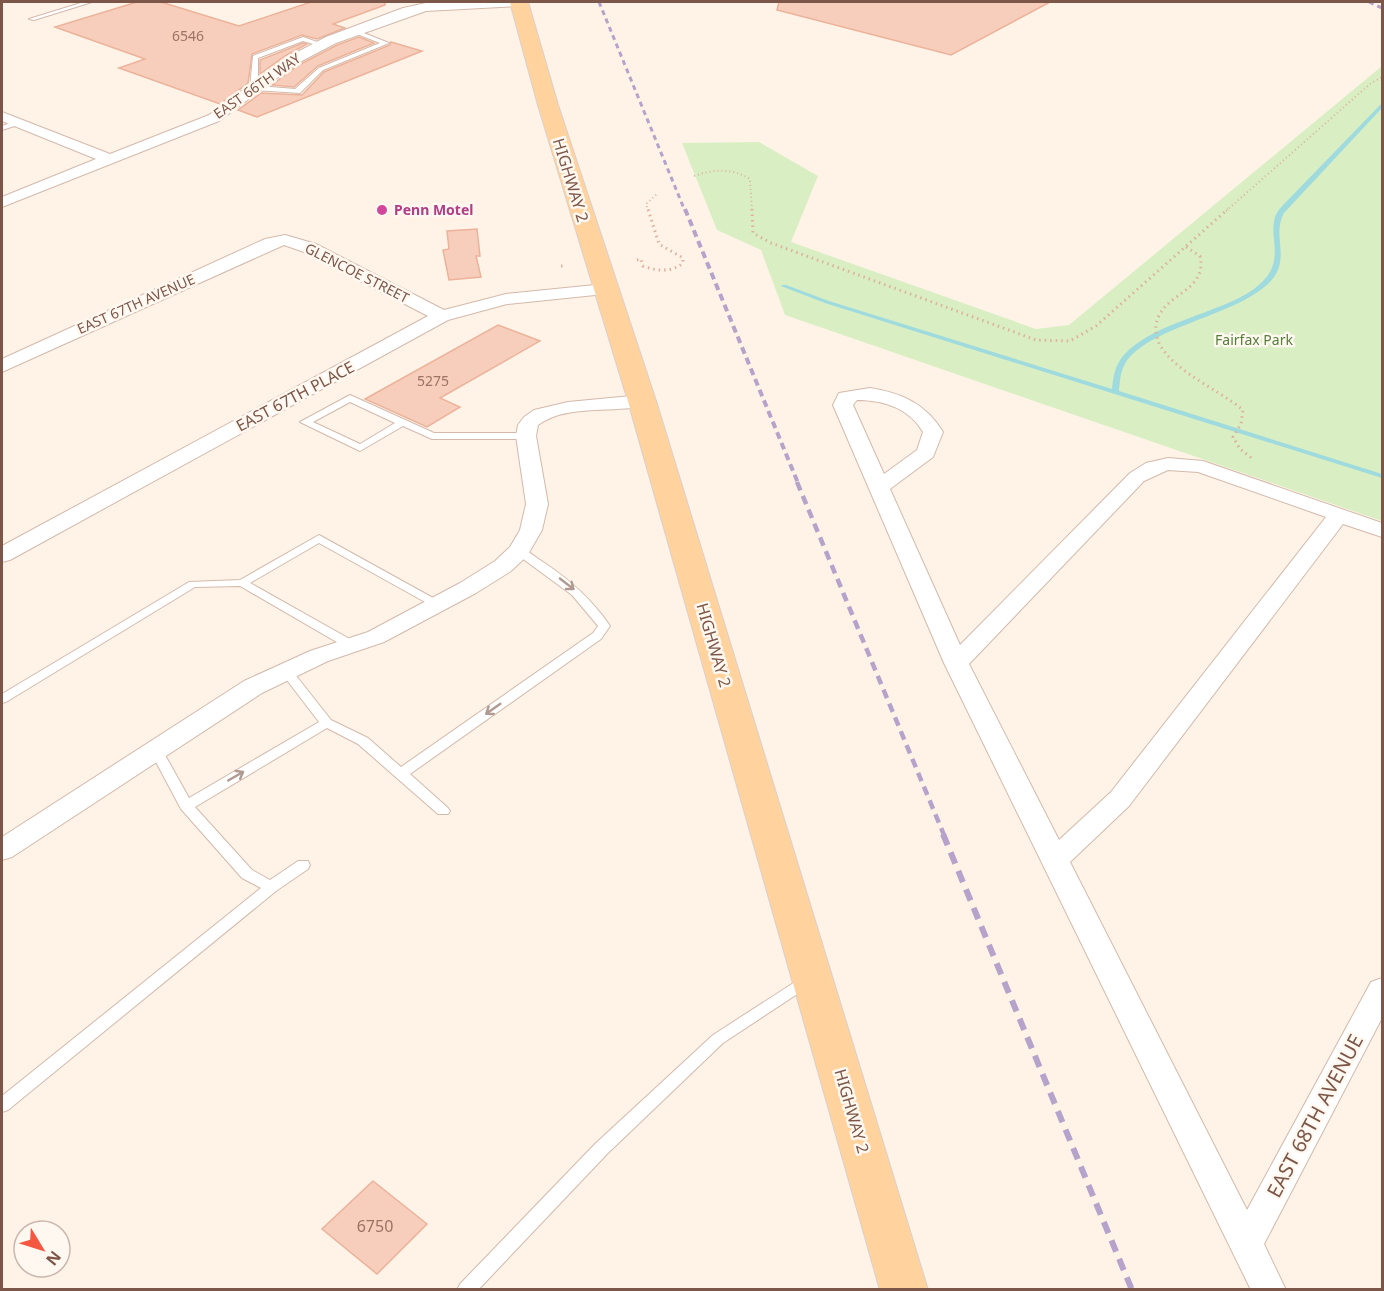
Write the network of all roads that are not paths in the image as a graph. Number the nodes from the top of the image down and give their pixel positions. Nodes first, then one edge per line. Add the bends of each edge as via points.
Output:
1 (89, 2) edge
2 (519, 2) edge
3 (32, 19) dead end
4 (354, 32) junction
5 (320, 44) junction
6 (254, 88) junction
7 (2, 116) edge
8 (18, 122) junction
9 (2, 128) edge
10 (111, 160) junction
11 (2, 202) edge
12 (271, 243) joint
13 (605, 289) junction
14 (442, 316) junction
15 (2, 366) edge
16 (642, 400) junction
17 (403, 422) junction
18 (526, 436) junction
19 (878, 488) dead end
20 (1338, 515) junction
21 (1383, 530) edge
22 (519, 551) junction
23 (2, 555) edge
24 (242, 583) junction
25 (438, 604) junction
26 (351, 645) junction
27 (956, 663) junction
28 (286, 671) junction
29 (2, 699) edge
30 (327, 723) junction
31 (155, 749) junction
32 (401, 774) junction
33 (186, 806) junction
34 (444, 812) dead end
35 (2, 850) edge
36 (1054, 860) junction
37 (303, 865) dead end
38 (271, 887) junction
39 (812, 977) junction
40 (1383, 990) edge
41 (2, 1105) edge
42 (1247, 1243) junction
43 (466, 1290) edge
44 (904, 1290) edge
45 (1269, 1290) edge

1 - 3 lane
2 - 4 street, EAST 66TH WAY via 426,7
2 - 13 main road, HIGHWAY 2
4 - 5 street, EAST 66TH WAY
4 - 6 lane via 386,43 321,69 297,91
5 - 6 street, EAST 66TH WAY
5 - 6 lane via 303,39 255,57
6 - 10 street, EAST 66TH WAY via 214,118
7 - 8 street
8 - 9 lane
8 - 10 street
10 - 11 street, EAST 66TH WAY
12 - 14 street, GLENCOE STREET via 285,240 310,248
12 - 15 street, EAST 67TH AVENUE
13 - 14 street, EAST 67TH PLACE via 506,299
13 - 16 main road, HIGHWAY 2
14 - 23 street, EAST 67TH PLACE
16 - 18 street via 548,412 533,418
16 - 39 main road, HIGHWAY 2
17 - 17 lane via 350,398 305,422 360,448
17 - 18 lane via 432,436
18 - 22 street via 537,504 531,531
19 - 27 street
20 - 21 street
20 - 27 street via 1203,467 1155,465 1137,477
20 - 36 street via 1120,799
22 - 25 street via 503,566
22 -> 32 lane via 569,585 592,606 604,626 597,636
24 - 25 lane via 319,538
24 - 26 lane
24 - 29 lane via 193,584
25 - 26 street via 376,637
26 - 28 street
27 - 36 street
28 - 30 lane
28 - 31 street via 253,687
30 - 32 lane via 363,741
33 -> 30 lane
31 - 33 lane
31 - 35 street
32 - 34 lane
33 - 38 lane via 247,874
36 - 42 street
37 - 38 lane
38 - 41 lane
39 - 43 lane via 718,1039 600,1149
39 - 44 main road, HIGHWAY 2
40 - 42 street, EAST 68TH AVENUE
42 - 45 street

